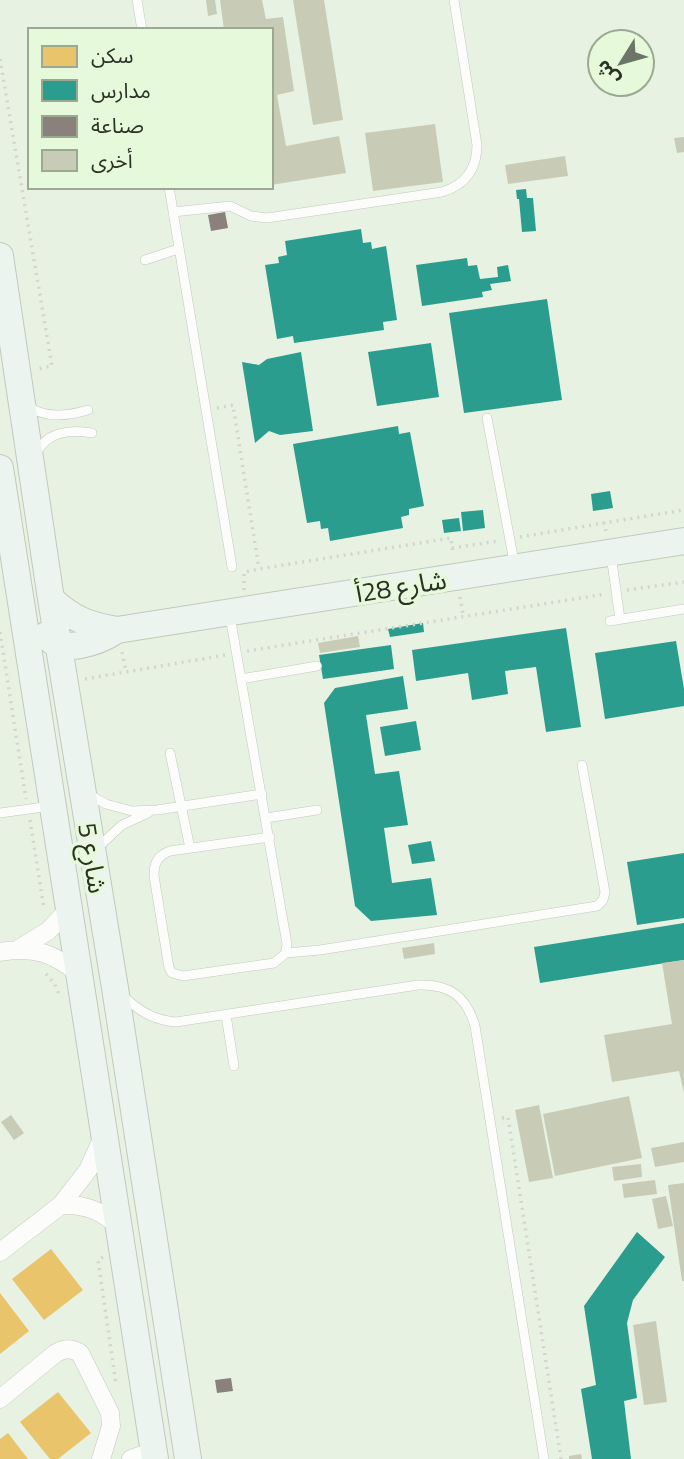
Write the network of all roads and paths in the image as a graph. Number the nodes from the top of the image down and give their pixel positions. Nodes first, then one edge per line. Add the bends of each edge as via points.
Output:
1 (137, 0) edge
2 (454, 0) edge
3 (142, 28) edge
4 (0, 59) edge
5 (169, 189) edge
6 (173, 212) junction
7 (178, 249) junction
8 (145, 260) dead end
9 (1, 263) edge
10 (17, 373) junction
11 (23, 402) junction
12 (88, 410) dead end
13 (205, 410) junction
14 (487, 418) dead end
15 (92, 433) dead end
16 (0, 453) edge
17 (32, 464) junction
18 (0, 467) edge
19 (684, 510) edge
20 (4, 517) edge
21 (604, 523) junction
22 (510, 539) junction
23 (684, 541) edge
24 (452, 548) dead end
25 (611, 552) junction
26 (232, 567) dead end
27 (515, 568) junction
28 (259, 569) dead end
29 (684, 582) edge
30 (617, 592) junction
31 (51, 599) junction
32 (684, 609) edge
33 (229, 611) junction
34 (620, 619) junction
35 (610, 621) dead end
36 (117, 629) junction
37 (0, 632) edge
38 (59, 646) junction
39 (237, 653) junction
40 (317, 666) dead end
41 (241, 679) junction
42 (65, 683) junction
43 (170, 754) dead end
44 (582, 765) dead end
45 (83, 790) junction
46 (262, 794) junction
47 (180, 806) junction
48 (41, 808) junction
49 (157, 810) junction
50 (317, 810) dead end
51 (0, 813) edge
52 (266, 818) junction
53 (270, 836) junction
54 (190, 848) junction
55 (92, 854) junction
56 (57, 912) junction
57 (20, 948) junction
58 (0, 952) edge
59 (286, 953) junction
60 (37, 970) dead end
61 (80, 975) junction
62 (115, 988) junction
63 (61, 1006) dead end
64 (226, 1015) junction
65 (234, 1066) dead end
66 (490, 1121) junction
67 (105, 1133) junction
68 (61, 1205) junction
69 (120, 1227) junction
70 (0, 1252) edge
71 (105, 1256) dead end
72 (118, 1393) dead end
73 (0, 1399) edge
74 (147, 1456) edge
75 (101, 1459) edge
76 (188, 1459) edge
77 (544, 1459) edge
78 (561, 1459) edge

1 - 3 lane
2 - 6 lane via 477,145 477,158 465,181 442,192 267,218 223,205
4 - 10 path via 52,366
5 - 6 lane
6 - 7 lane
7 - 8 lane
7 - 13 lane
9 - 10 street, شارع 5
10 - 11 street, شارع 5
11 - 12 lane via 46,414
11 - 17 street, شارع 5
13 - 26 lane
13 - 28 path via 233,405
14 - 22 lane
15 - 17 lane via 75,430 47,439
16 - 38 street via 16,478 43,630
17 - 31 street, شارع 5
18 - 20 street, شارع 5
19 - 21 path
20 - 48 street, شارع 5
21 - 22 path
21 - 25 path
22 - 24 path
22 - 27 lane
23 - 25 street, شارع 28أ
25 - 27 street, شارع 28أ
25 - 30 lane
27 - 33 street, شارع 28أ
29 - 30 path
30 - 34 lane
30 - 39 path
31 - 36 street, شارع 28أ via 70,616
31 - 38 street, شارع 5
32 - 34 lane
33 - 36 street, شارع 28أ
33 - 39 lane
34 - 35 lane
36 - 38 street, شارع 28أ via 92,641
37 - 48 path
38 - 42 street, شارع 5
39 - 41 lane
39 - 42 path
40 - 41 lane
41 - 46 lane
42 - 45 street, شارع 5
43 - 47 lane
44 - 59 lane via 605,892 597,906
45 - 49 lane via 118,808
45 - 55 street, شارع 5
46 - 47 lane
46 - 52 lane
47 - 49 lane
47 - 54 lane
48 - 51 lane
48 - 56 street, شارع 5
48 - 56 path
49 - 55 lane via 122,825
50 - 52 lane
52 - 53 lane
53 - 54 lane
53 - 59 lane
54 - 59 lane via 162,854 154,868 172,973 183,976 274,963
55 - 62 street, شارع 5
56 - 57 street via 48,932
56 - 61 street, شارع 5
57 - 58 street
57 - 61 street via 52,956
60 - 63 path via 54,983
61 - 67 street, شارع 5
62 - 64 lane via 136,1008 162,1021
62 - 76 street, شارع 5
64 - 65 lane
64 - 66 lane via 418,985 449,989 471,1011
66 - 77 lane
66 - 78 path via 508,1117
67 - 68 street via 88,1170
67 - 69 street, شارع 5
68 - 69 street via 90,1207
68 - 70 street
69 - 74 street, شارع 5
71 - 72 path via 98,1260
73 - 75 street via 64,1349 80,1353 110,1413

